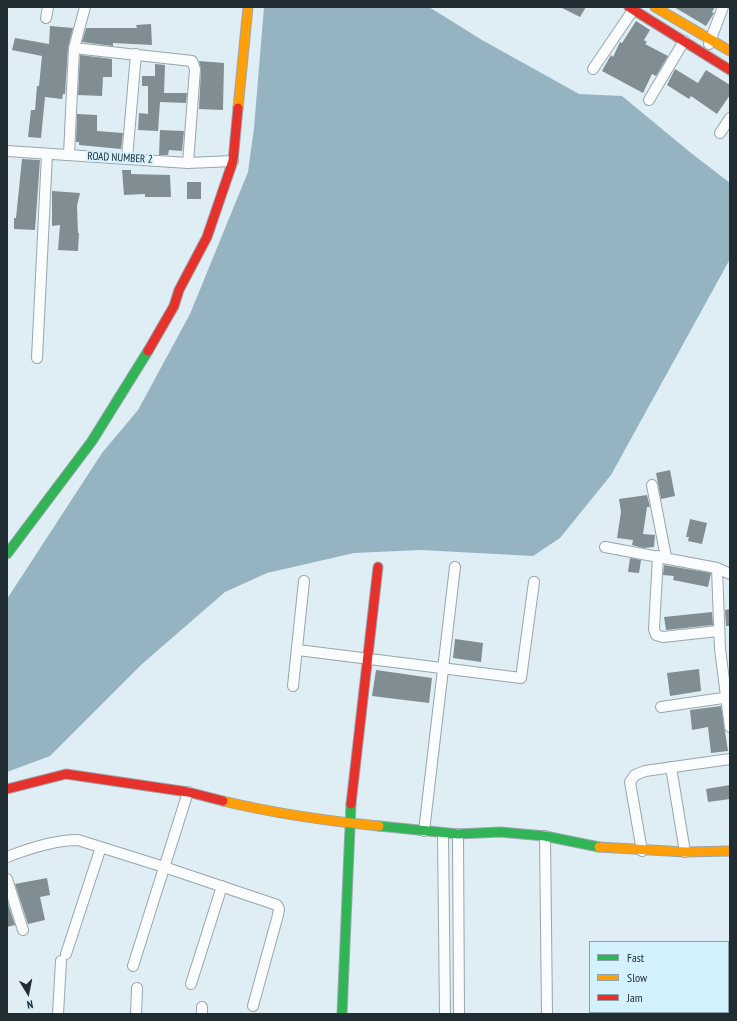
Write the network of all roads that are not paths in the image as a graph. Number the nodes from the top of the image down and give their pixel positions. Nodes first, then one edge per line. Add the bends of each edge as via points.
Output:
1 (48, 7) edge
2 (85, 7) edge
3 (248, 7) edge
4 (655, 7) edge
5 (723, 7) edge
6 (631, 8) edge
7 (46, 18) dead end
8 (711, 38) junction
9 (684, 41) junction
10 (74, 48) junction
11 (730, 51) edge
12 (136, 54) junction
13 (706, 54) junction
14 (593, 69) dead end
15 (730, 70) edge
16 (649, 100) dead end
17 (730, 118) edge
18 (720, 133) dead end
19 (7, 151) edge
20 (48, 154) junction
21 (69, 155) junction
22 (127, 158) junction
23 (233, 161) junction
24 (188, 163) junction
25 (37, 358) dead end
26 (652, 484) dead end
27 (605, 547) dead end
28 (7, 554) edge
29 (662, 557) junction
30 (454, 567) dead end
31 (378, 568) dead end
32 (716, 568) junction
33 (730, 574) edge
34 (304, 581) dead end
35 (534, 582) dead end
36 (718, 631) junction
37 (725, 649) edge
38 (298, 650) junction
39 (367, 658) junction
40 (444, 667) junction
41 (293, 686) dead end
42 (728, 697) edge
43 (661, 707) dead end
44 (730, 727) edge
45 (730, 759) edge
46 (671, 767) junction
47 (7, 789) edge
48 (188, 792) junction
49 (349, 824) junction
50 (424, 831) junction
51 (443, 833) junction
52 (458, 834) junction
53 (545, 836) junction
54 (101, 847) junction
55 (642, 850) junction
56 (730, 851) edge
57 (685, 852) junction
58 (7, 857) edge
59 (164, 867) junction
60 (7, 879) edge
61 (222, 886) junction
62 (23, 930) dead end
63 (133, 966) dead end
64 (191, 984) dead end
65 (137, 988) dead end
66 (253, 1006) dead end
67 (58, 1014) edge
68 (136, 1014) edge
69 (342, 1014) edge
70 (445, 1014) edge
71 (459, 1014) edge
72 (547, 1014) edge

1 - 7 street
2 - 10 street
3 - 23 street
4 - 8 street
5 - 8 street
6 - 9 street
6 - 14 street
8 - 11 street
8 - 13 street
9 - 13 street
9 - 16 street
10 - 12 street
10 - 21 street
12 - 22 street
12 - 24 street via 188,60 194,64
13 - 15 street
17 - 18 street
19 - 20 street, ROAD NUMBER 2
20 - 21 street, ROAD NUMBER 2
20 - 25 street
21 - 22 street, ROAD NUMBER 2
22 - 24 street, ROAD NUMBER 2
23 - 24 street, ROAD NUMBER 2
23 - 28 street via 207,237 174,306 135,375 92,441
26 - 29 street
27 - 29 street
29 - 32 street
29 - 36 street via 654,629 656,635 663,637
30 - 40 street
31 - 39 street
32 - 33 street
32 - 36 street
34 - 38 street
35 - 40 street via 521,678
36 - 37 street
37 - 42 street
38 - 39 street
38 - 41 street
39 - 40 street
39 - 49 street
40 - 50 street
42 - 43 street
42 - 44 street
45 - 46 street
46 - 55 street via 638,772 630,782
46 - 57 street
47 - 48 street via 66,774
48 - 49 street via 244,806
48 - 59 street
49 - 50 street
49 - 69 street
50 - 51 street
51 - 52 street
51 - 70 street
52 - 53 street via 500,832
52 - 71 street
53 - 55 street via 589,846
53 - 72 street
54 - 58 street via 78,840 65,840 28,848
54 - 59 street
54 - 67 street via 64,958
55 - 57 street
56 - 57 street
59 - 61 street
59 - 63 street
60 - 62 street
61 - 64 street
61 - 66 street via 271,902 279,909
65 - 68 street

